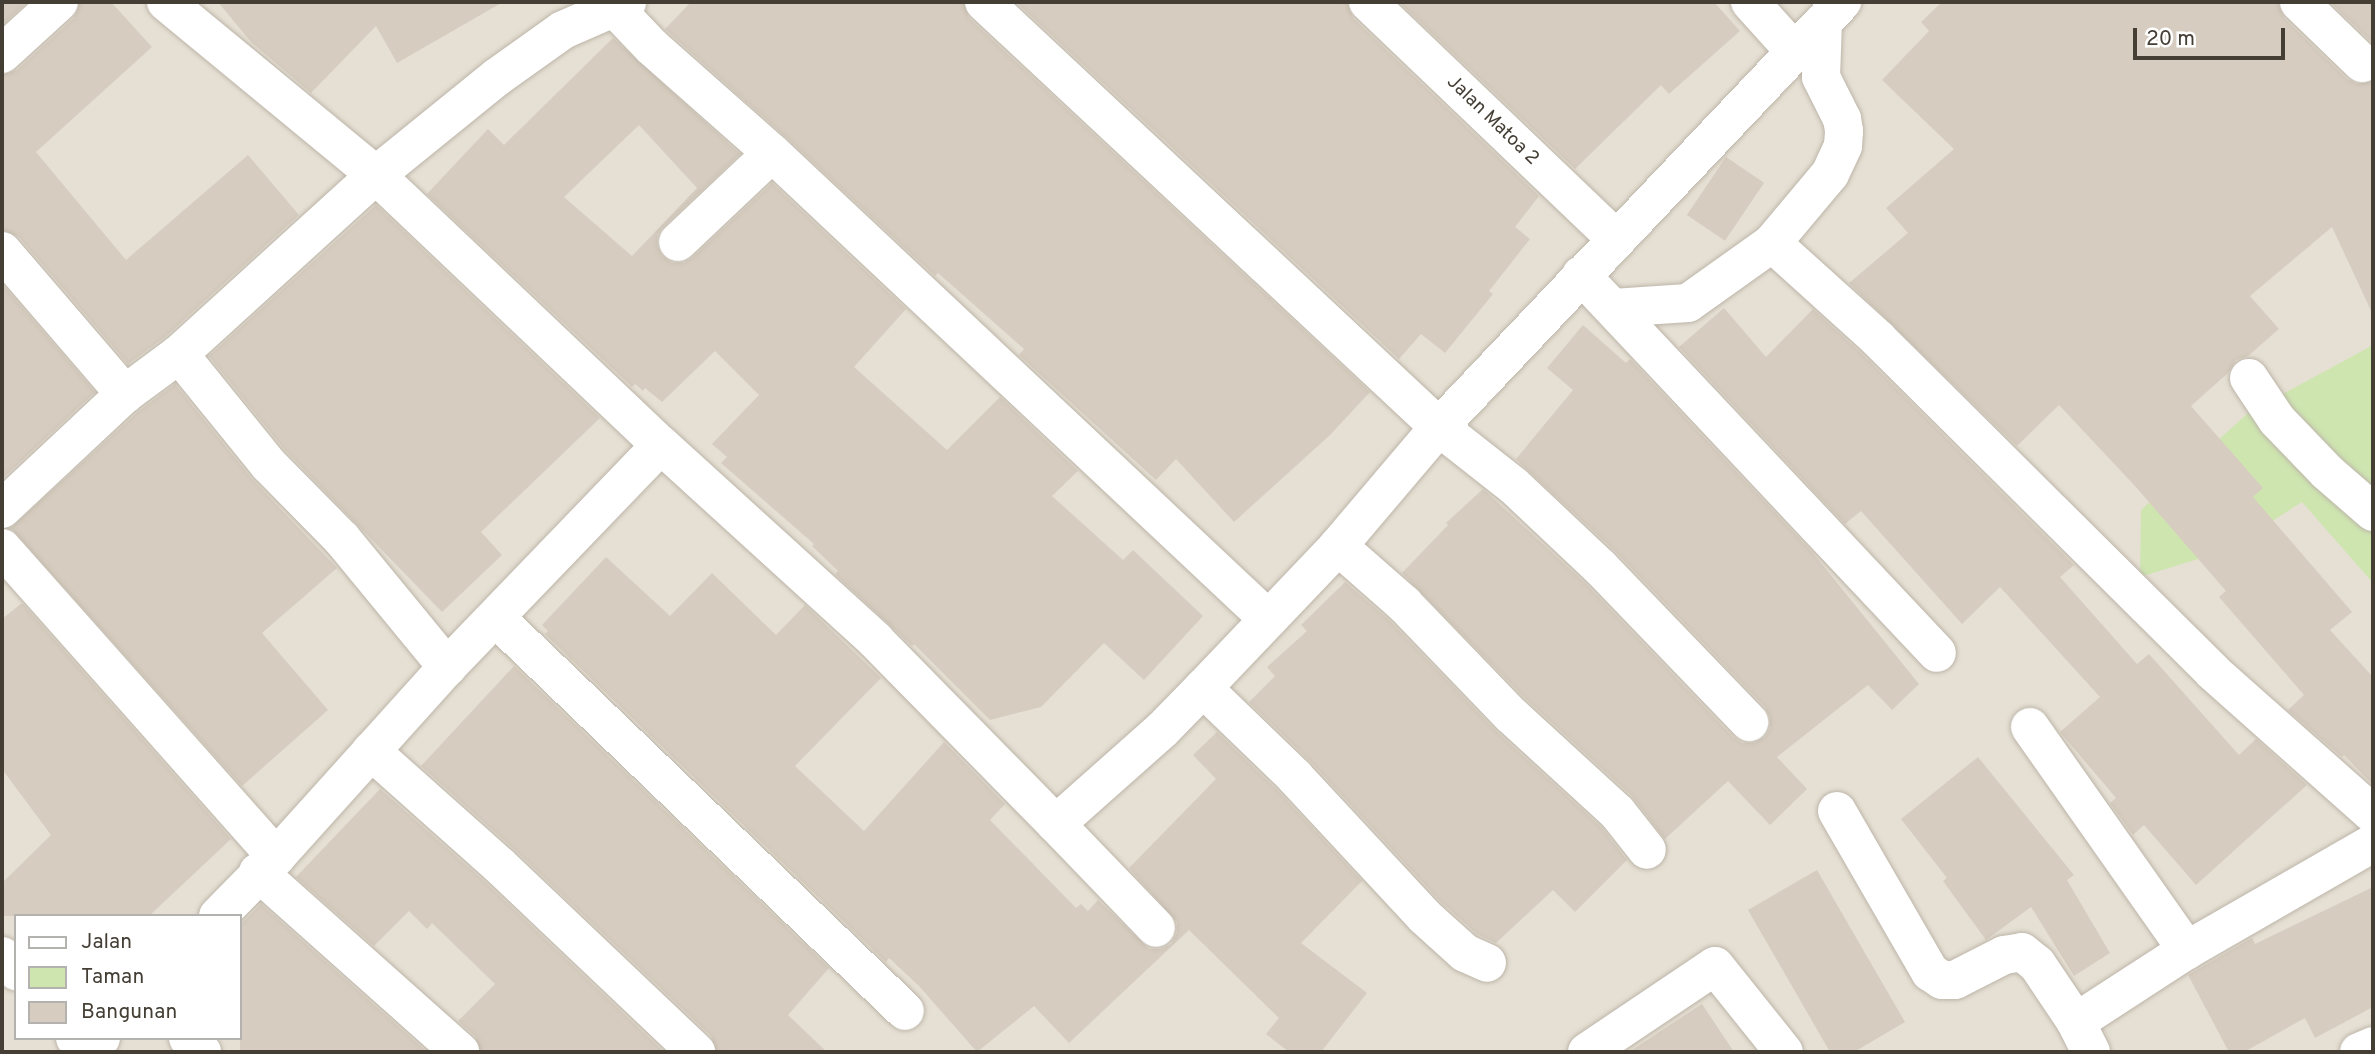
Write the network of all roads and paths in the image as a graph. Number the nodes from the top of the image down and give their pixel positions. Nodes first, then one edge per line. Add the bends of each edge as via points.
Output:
1 (59, 2) edge
2 (166, 2) edge
3 (984, 2) edge
4 (1368, 2) edge
5 (1750, 2) edge
6 (2299, 2) edge
7 (617, 4) edge
8 (1833, 12) edge
9 (1795, 52) junction
10 (2, 54) edge
11 (2362, 63) dead end
12 (772, 153) junction
13 (376, 175) junction
14 (1617, 240) junction
15 (678, 242) dead end
16 (1772, 243) junction
17 (2, 251) edge
18 (1581, 275) junction
19 (1613, 308) junction
20 (180, 354) junction
21 (2249, 378) dead end
22 (125, 394) junction
23 (1439, 427) junction
24 (661, 445) junction
25 (2, 509) edge
26 (2373, 512) edge
27 (1338, 546) junction
28 (2, 548) edge
29 (496, 618) junction
30 (1268, 619) junction
31 (1937, 653) dead end
32 (447, 667) junction
33 (1203, 688) junction
34 (1749, 722) dead end
35 (2030, 727) dead end
36 (371, 751) junction
37 (1838, 811) dead end
38 (2373, 814) edge
39 (1056, 824) junction
40 (2373, 843) edge
41 (1647, 850) dead end
42 (267, 865) junction
43 (220, 914) edge
44 (1156, 928) dead end
45 (2187, 950) junction
46 (2, 956) edge
47 (1487, 963) dead end
48 (14, 969) edge
49 (905, 1011) dead end
50 (2083, 1037) edge
51 (77, 1040) edge
52 (99, 1040) edge
53 (2373, 1046) edge
54 (460, 1052) edge
55 (696, 1052) edge
56 (1587, 1052) edge
57 (1784, 1052) edge
58 (2359, 1052) edge

1 - 10 street
2 - 13 street
3 - 23 street
4 - 14 street, Jalan Matoa 2
5 - 9 street
6 - 11 street
7 - 12 street via 652,47
7 - 13 street via 563,30
8 - 9 street
8 - 16 street via 1821,78 1842,119 1843,146 1830,174
9 - 14 street
12 - 15 street
12 - 30 street
13 - 20 street
13 - 24 street
14 - 18 street
16 - 19 street via 1688,303
16 - 38 street via 1877,338 2213,672
17 - 22 street
18 - 19 street
18 - 23 street
19 - 31 street
20 - 22 street
20 - 32 street via 269,465 342,539
21 - 26 street via 2277,420
22 - 25 street
23 - 27 street
23 - 34 street via 1514,486 1601,568
24 - 29 street
24 - 39 street via 875,640
27 - 30 street
27 - 41 street via 1404,604 1511,715 1617,812
28 - 42 street
29 - 32 street
29 - 49 street
30 - 33 street
32 - 36 street
33 - 39 street
33 - 47 street via 1294,776 1424,916 1465,953
35 - 45 street
36 - 42 street
36 - 55 street via 499,864
37 - 50 street via 1930,972 1942,980 1955,980 2004,954 2022,952 2037,964
39 - 44 street
40 - 45 street
42 - 43 street
42 - 54 street
45 - 50 street
46 - 48 street
51 - 52 street via 88,1052
53 - 58 street
56 - 57 street via 1715,966

